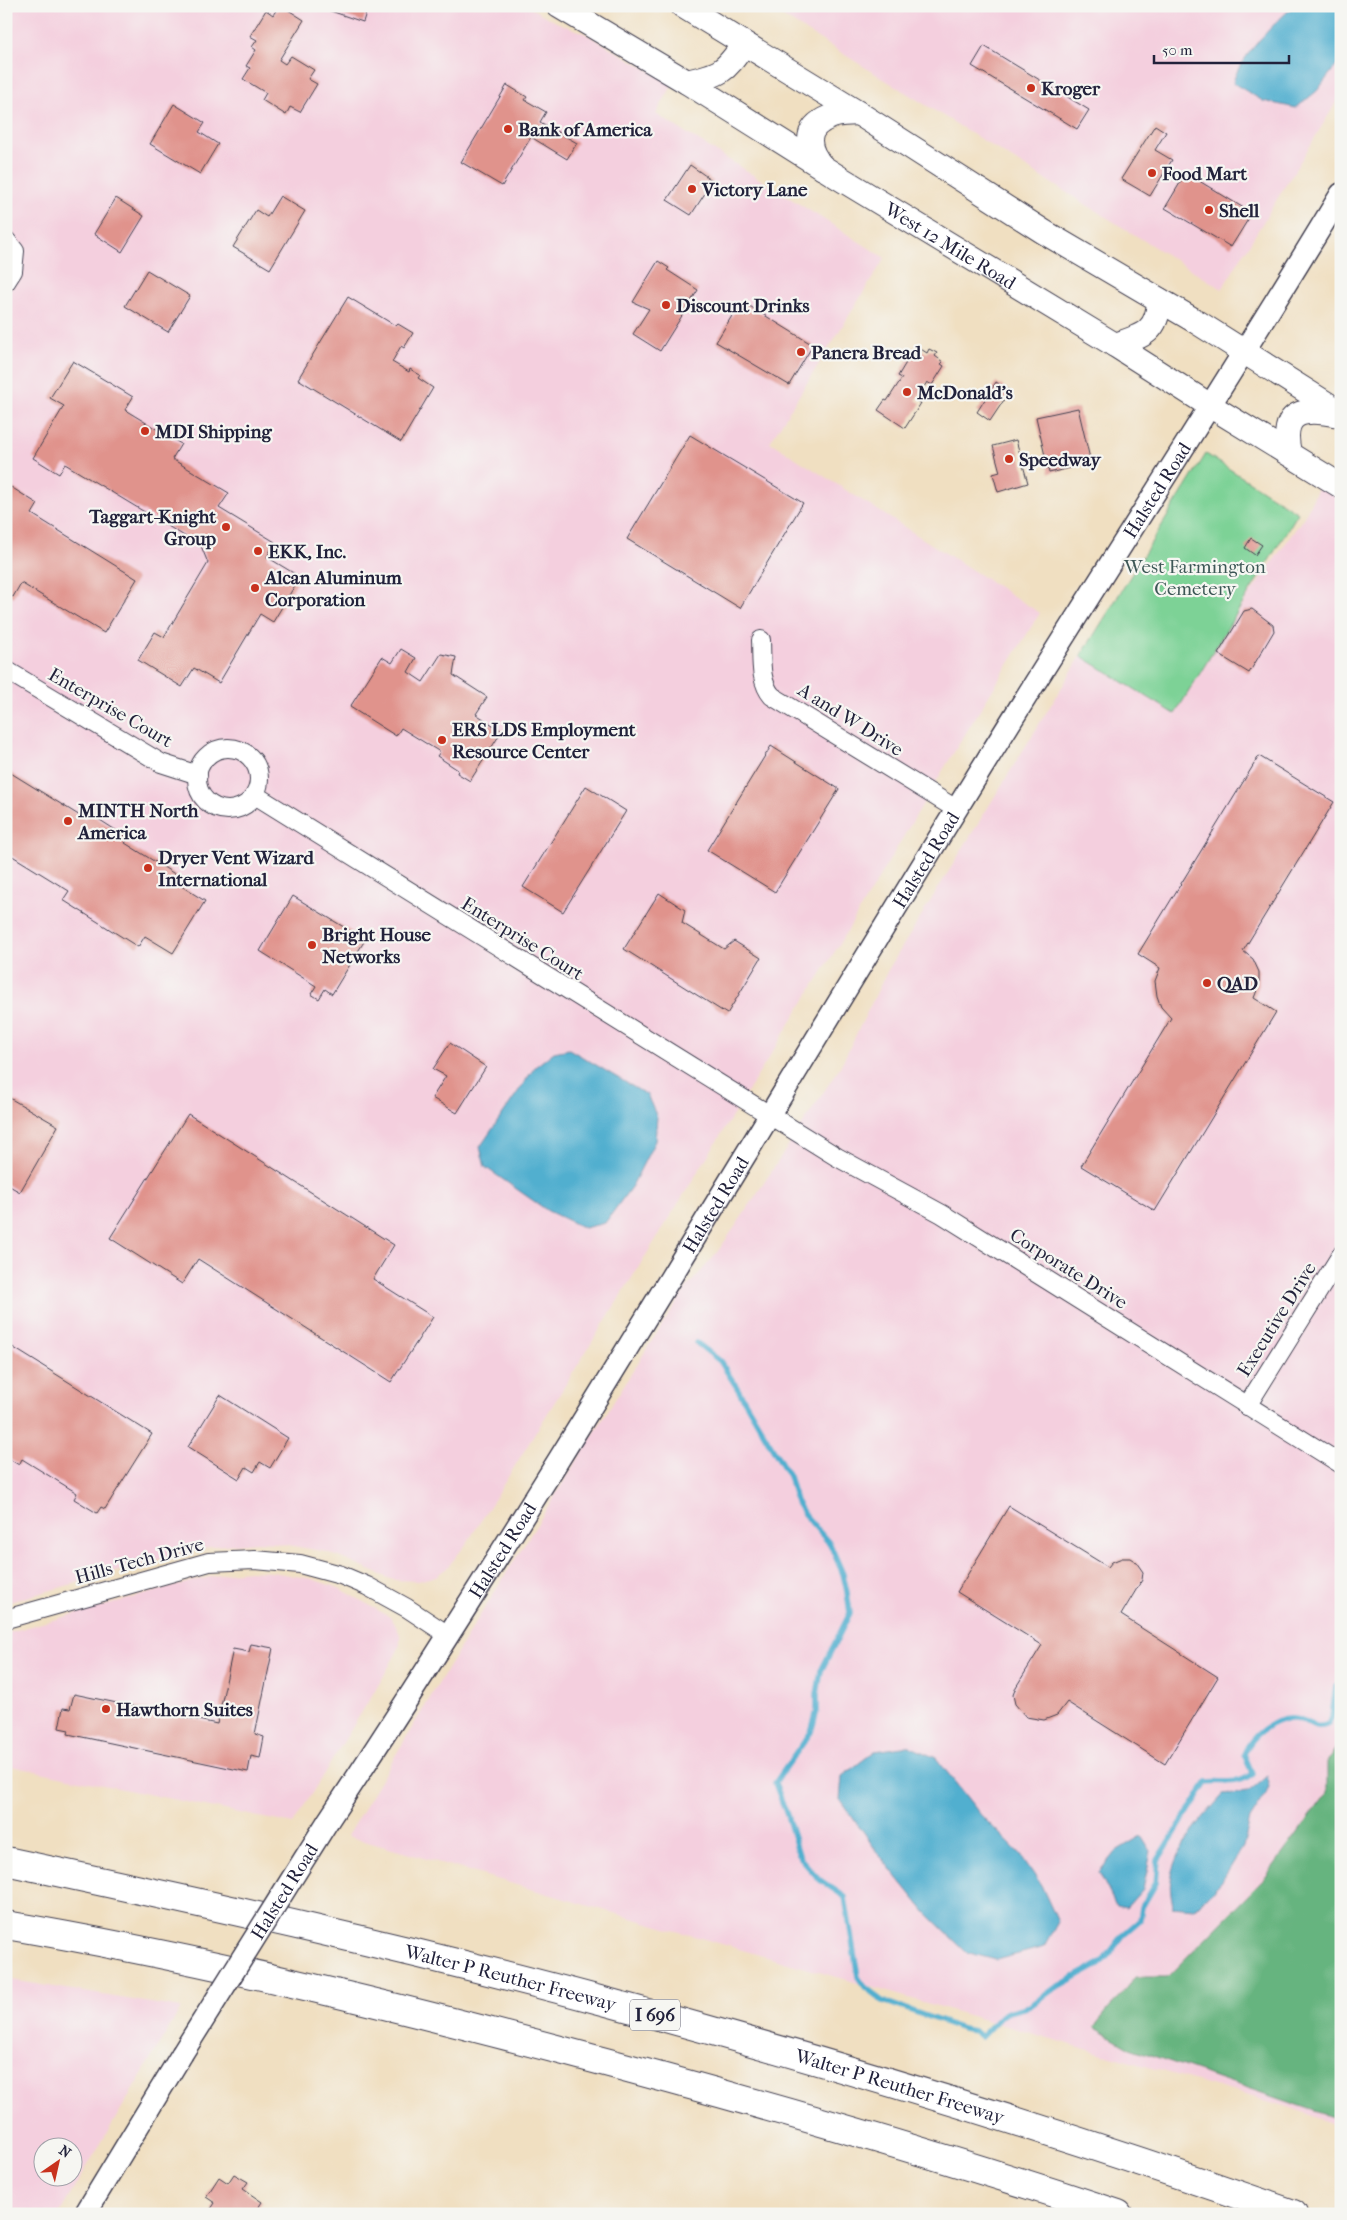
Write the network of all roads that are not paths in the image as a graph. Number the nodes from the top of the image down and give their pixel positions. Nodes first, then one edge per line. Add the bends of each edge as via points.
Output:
1 (559, 6) edge
2 (683, 6) edge
3 (744, 44) junction
4 (687, 82) junction
5 (858, 113) junction
6 (824, 169) junction
7 (1341, 194) edge
8 (6, 240) edge
9 (6, 282) edge
10 (1159, 300) junction
11 (1115, 345) junction
12 (1242, 352) junction
13 (1209, 405) junction
14 (1341, 414) edge
15 (1288, 453) junction
16 (1341, 486) edge
17 (761, 640) dead end
18 (6, 670) edge
19 (198, 775) junction
20 (255, 795) junction
21 (956, 809) junction
22 (770, 1116) junction
23 (1341, 1255) edge
24 (1247, 1406) junction
25 (1341, 1464) edge
26 (6, 1619) edge
27 (448, 1635) junction
28 (6, 1861) edge
29 (6, 1925) edge
30 (85, 2214) edge
31 (1118, 2214) edge
32 (1293, 2214) edge

1 - 4 main road, West 12 Mile Road
2 - 3 main road
3 - 4 main road via 729,66 715,75
3 - 5 main road
4 - 6 main road, West 12 Mile Road
5 - 6 main road via 831,116 816,127 809,146
5 - 10 main road via 1044,232
6 - 11 main road, West 12 Mile Road
7 - 12 street, Halsted Road
8 - 9 street via 14,250 13,271
10 - 11 main road via 1159,314 1152,328
10 - 12 main road
11 - 13 main road, West 12 Mile Road
12 - 13 street, Halsted Road
12 - 14 main road
13 - 15 main road, West 12 Mile Road
13 - 21 street, Halsted Road
14 - 15 main road via 1302,412 1291,419 1285,434
15 - 16 main road, West 12 Mile Road
17 - 21 street, A and W Drive via 764,682 772,696
18 - 19 street, Enterprise Court via 161,763
19 - 20 street via 198,787 204,798 224,810 247,804
19 - 20 street via 202,764 215,752 232,749 244,753 258,772 259,784
20 - 22 street, Enterprise Court
21 - 22 street, Halsted Road
22 - 24 street, Corporate Drive via 942,1214
22 - 27 street, Halsted Road
23 - 24 street, Executive Drive
24 - 25 street, Corporate Drive
26 - 27 street, Hills Tech Drive via 209,1562 255,1560 300,1564 341,1575 407,1608
27 - 30 street, Halsted Road, bridge via 328,1820
28 - 32 highway, Walter P Reuther Freeway / I 696 via 191,1900 606,2001 1038,2127
29 - 31 highway via 175,1956 442,2019 810,2118

